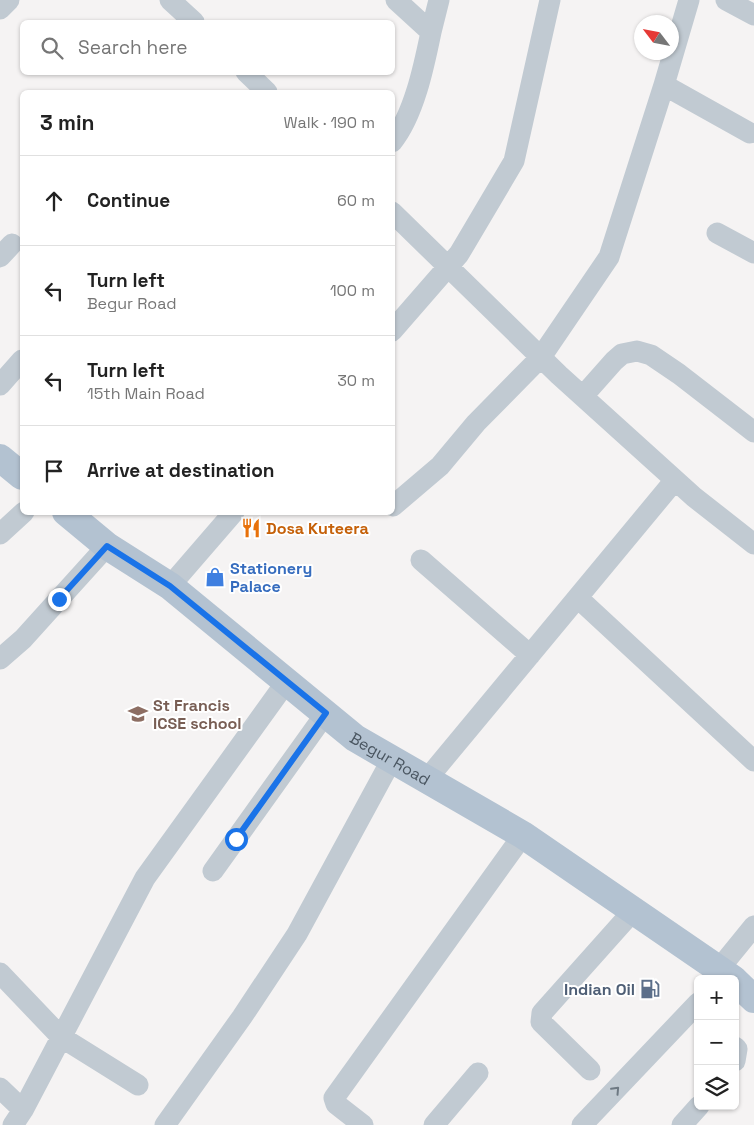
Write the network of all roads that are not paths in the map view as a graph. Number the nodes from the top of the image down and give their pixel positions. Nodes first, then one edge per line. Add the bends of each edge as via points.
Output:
1 (9, 0) edge
2 (170, 0) edge
3 (396, 0) edge
4 (439, 0) edge
5 (550, 0) edge
6 (689, 0) edge
7 (726, 0) edge
8 (0, 9) edge
9 (754, 15) edge
10 (192, 20) edge
11 (431, 32) junction
12 (249, 75) edge
13 (664, 85) junction
14 (265, 90) edge
15 (750, 133) dead end
16 (395, 138) edge
17 (395, 215) edge
18 (717, 233) dead end
19 (754, 253) edge
20 (449, 266) junction
21 (395, 328) edge
22 (541, 357) junction
23 (20, 362) edge
24 (0, 385) edge
25 (583, 396) junction
26 (754, 432) edge
27 (0, 458) edge
28 (20, 474) edge
29 (675, 480) junction
30 (395, 504) edge
31 (21, 515) edge
32 (70, 515) edge
33 (231, 515) edge
34 (0, 534) edge
35 (754, 544) edge
36 (107, 546) junction
37 (421, 560) dead end
38 (170, 586) junction
39 (578, 598) junction
40 (530, 655) junction
41 (0, 659) edge
42 (287, 681) junction
43 (326, 713) junction
44 (392, 758) junction
45 (754, 761) edge
46 (427, 779) junction
47 (523, 835) junction
48 (214, 871) dead end
49 (633, 911) junction
50 (754, 926) edge
51 (0, 974) edge
52 (724, 975) edge
53 (735, 975) edge
54 (694, 1010) edge
55 (60, 1037) junction
56 (590, 1070) dead end
57 (478, 1073) dead end
58 (138, 1085) dead end
59 (0, 1088) edge
60 (695, 1110) edge
61 (18, 1117) edge
62 (165, 1125) edge
63 (363, 1125) edge
64 (434, 1125) edge
65 (582, 1125) edge
66 (682, 1125) edge

1 - 8 street
2 - 10 street
3 - 11 street
4 - 11 street
5 - 20 street via 514,161
6 - 13 street
7 - 9 street
11 - 16 street via 422,76
12 - 14 street
13 - 15 street
13 - 22 street via 609,258
17 - 20 street
18 - 19 street
20 - 21 street
20 - 22 street
22 - 25 street
22 - 30 street via 476,423 440,466
23 - 24 street
25 - 26 street via 622,354 637,351 665,364
25 - 29 street
27 - 28 main road
29 - 35 street
29 - 39 street
31 - 34 street
32 - 36 main road, Begur Road
33 - 38 street
36 - 38 main road, Begur Road
36 - 41 street via 23,639
37 - 40 street
38 - 42 main road, Begur Road
39 - 40 street
39 - 45 street
40 - 46 street
42 - 43 main road, Begur Road
42 - 55 street via 145,878
43 - 44 main road, Begur Road via 355,738
43 - 48 street
44 - 46 main road, Begur Road
44 - 62 street via 297,934 242,1018
46 - 47 main road, Begur Road
47 - 49 main road, Begur Road
47 - 63 street via 334,1098 336,1104
49 - 52 main road, Begur Road
49 - 56 street via 542,1013 541,1022
50 - 53 street
51 - 55 street
65 -> 54 street
55 - 58 street
55 - 61 street
57 - 64 street
59 - 61 street
60 - 66 street

